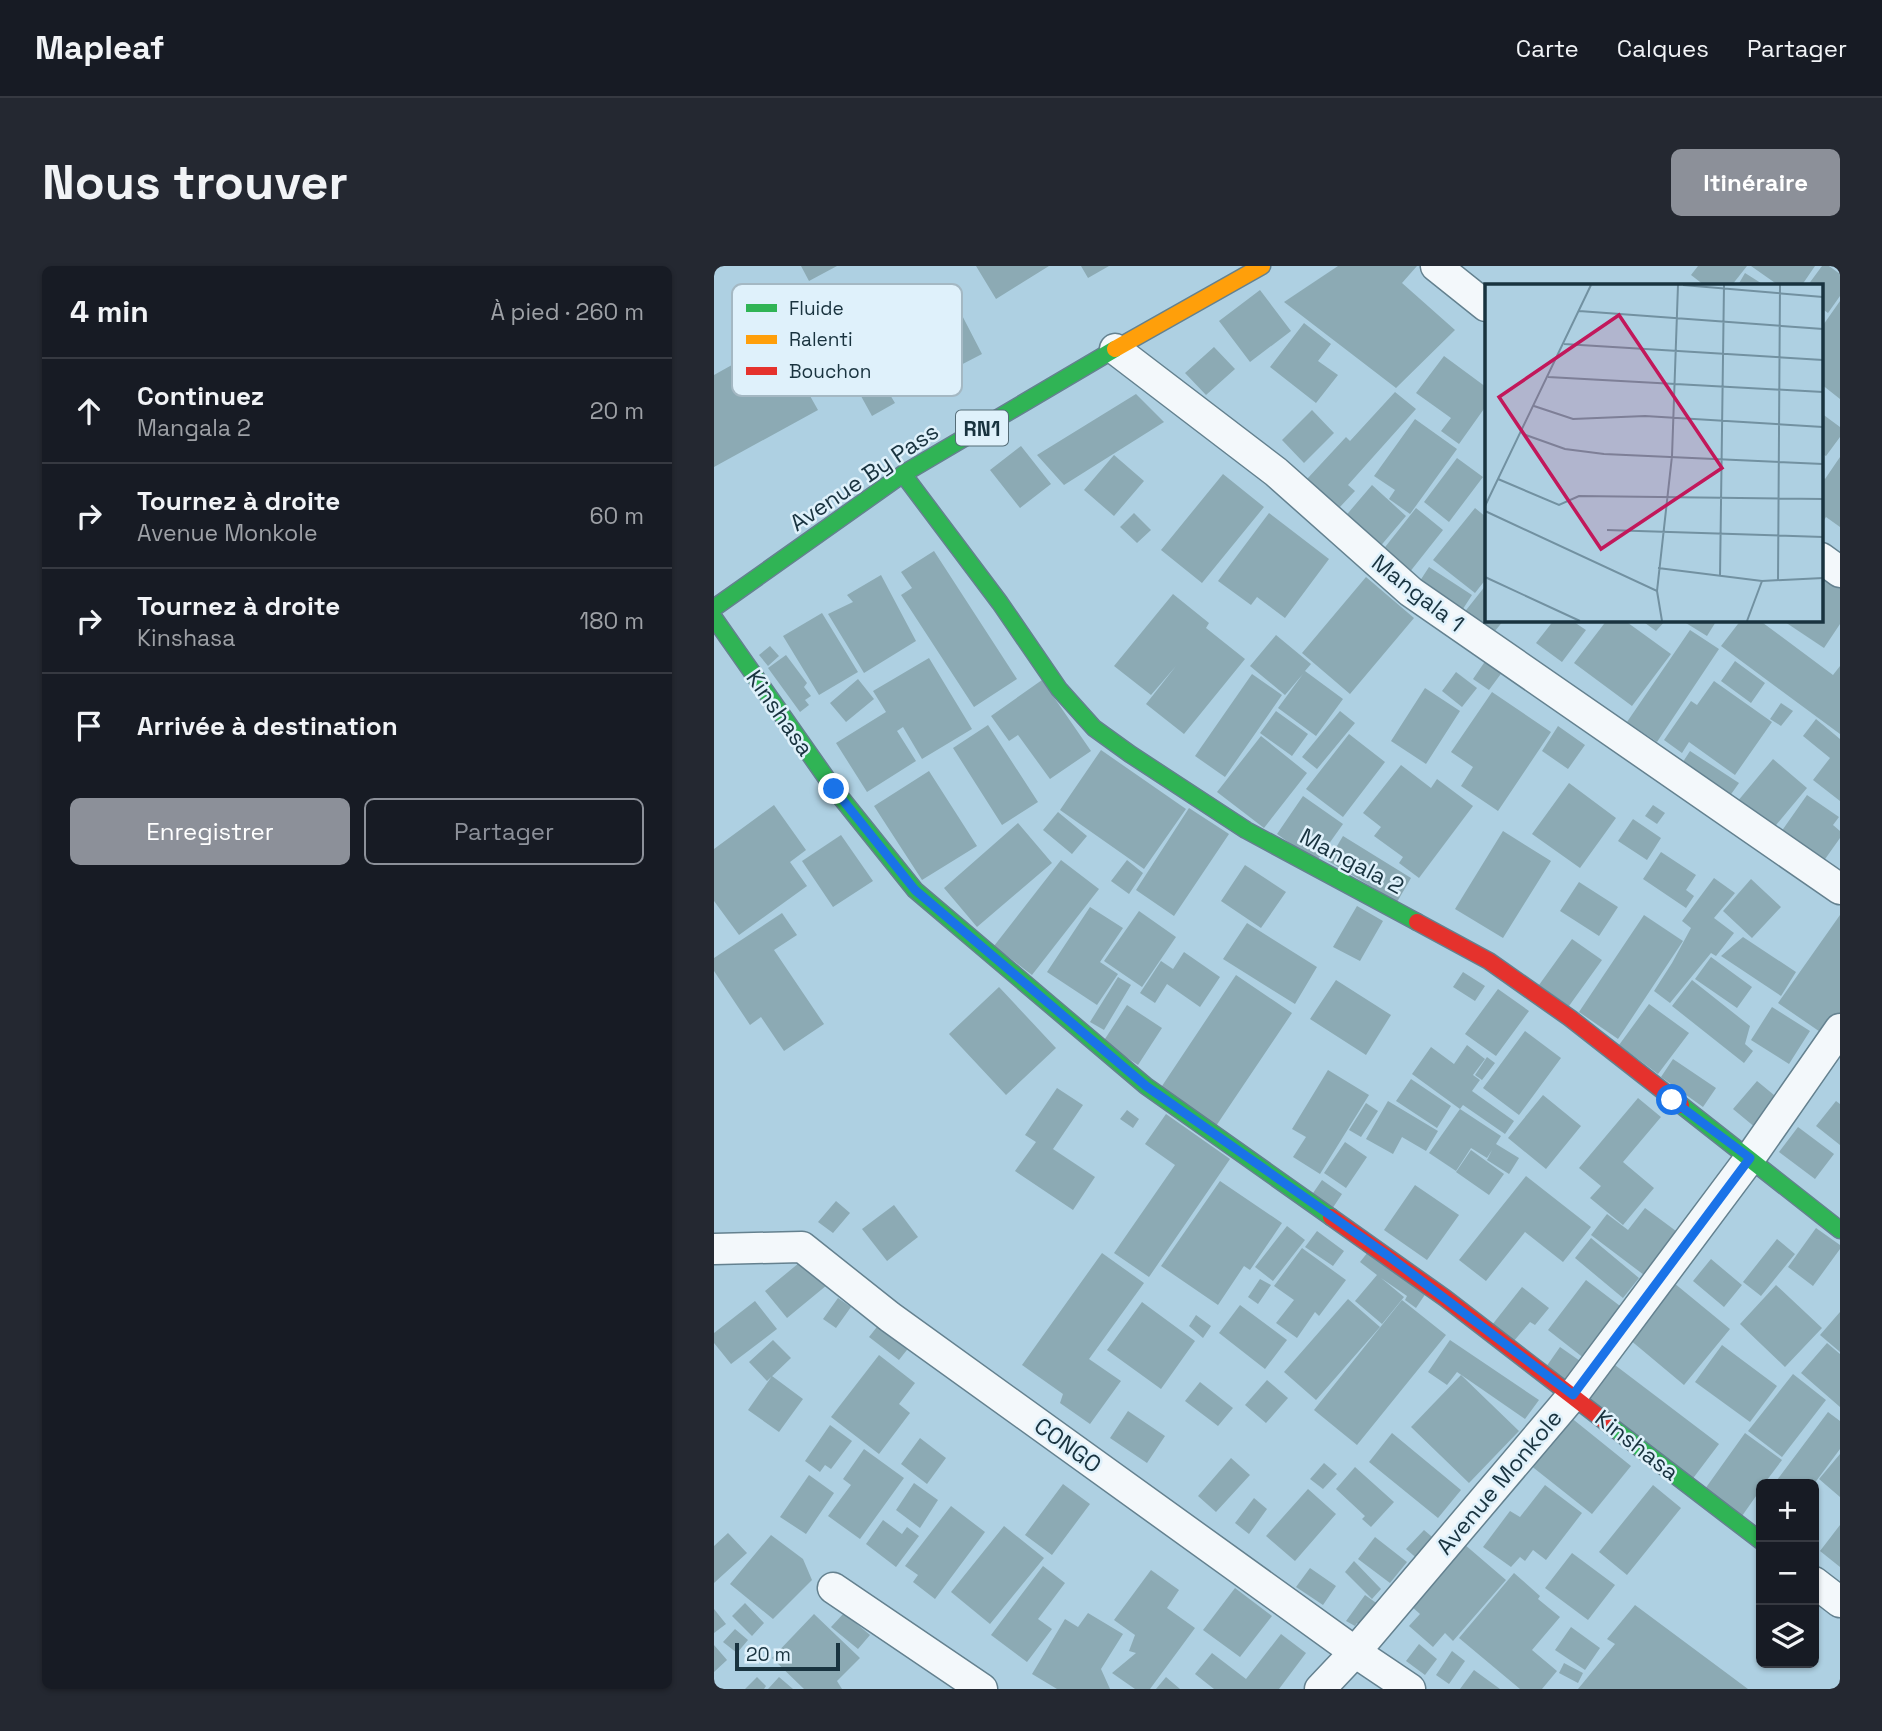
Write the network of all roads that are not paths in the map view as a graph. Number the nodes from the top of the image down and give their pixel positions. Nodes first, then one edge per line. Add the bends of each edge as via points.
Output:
1 (1262, 266) edge
2 (1436, 266) edge
3 (1485, 305) edge
4 (1115, 349) junction
5 (903, 474) junction
6 (1822, 559) edge
7 (1840, 572) edge
8 (714, 608) edge
9 (714, 618) edge
10 (1840, 889) edge
11 (1840, 1029) edge
12 (1750, 1158) junction
13 (1840, 1230) edge
14 (714, 1249) edge
15 (1573, 1395) junction
16 (1756, 1537) edge
17 (1819, 1586) edge
18 (833, 1588) dead end
19 (1840, 1602) edge
20 (1356, 1652) junction
21 (982, 1689) edge
22 (1320, 1689) edge
23 (1410, 1689) edge

1 - 4 main road, Avenue By Pass / RN1
2 - 3 street
4 - 5 main road, Avenue By Pass / RN1
4 - 10 street, Mangala 1 via 1276,472 1411,592
5 - 8 main road, Avenue By Pass / RN1
5 - 12 main road, Mangala 2 via 1059,689 1094,728 1246,830 1489,961
6 - 7 street
9 - 15 main road, Kinshasa via 834,789 915,890 1146,1086 1387,1255
11 - 12 street, Avenue Monkole
12 - 13 main road, Mangala 2
12 - 15 street, Avenue Monkole
14 - 20 street, CONGO via 802,1247 890,1317
15 - 16 main road, Kinshasa
15 - 20 street, Avenue Monkole
17 - 19 street
18 - 21 street
20 - 22 street, Avenue Monkole
20 - 23 street, CONGO

